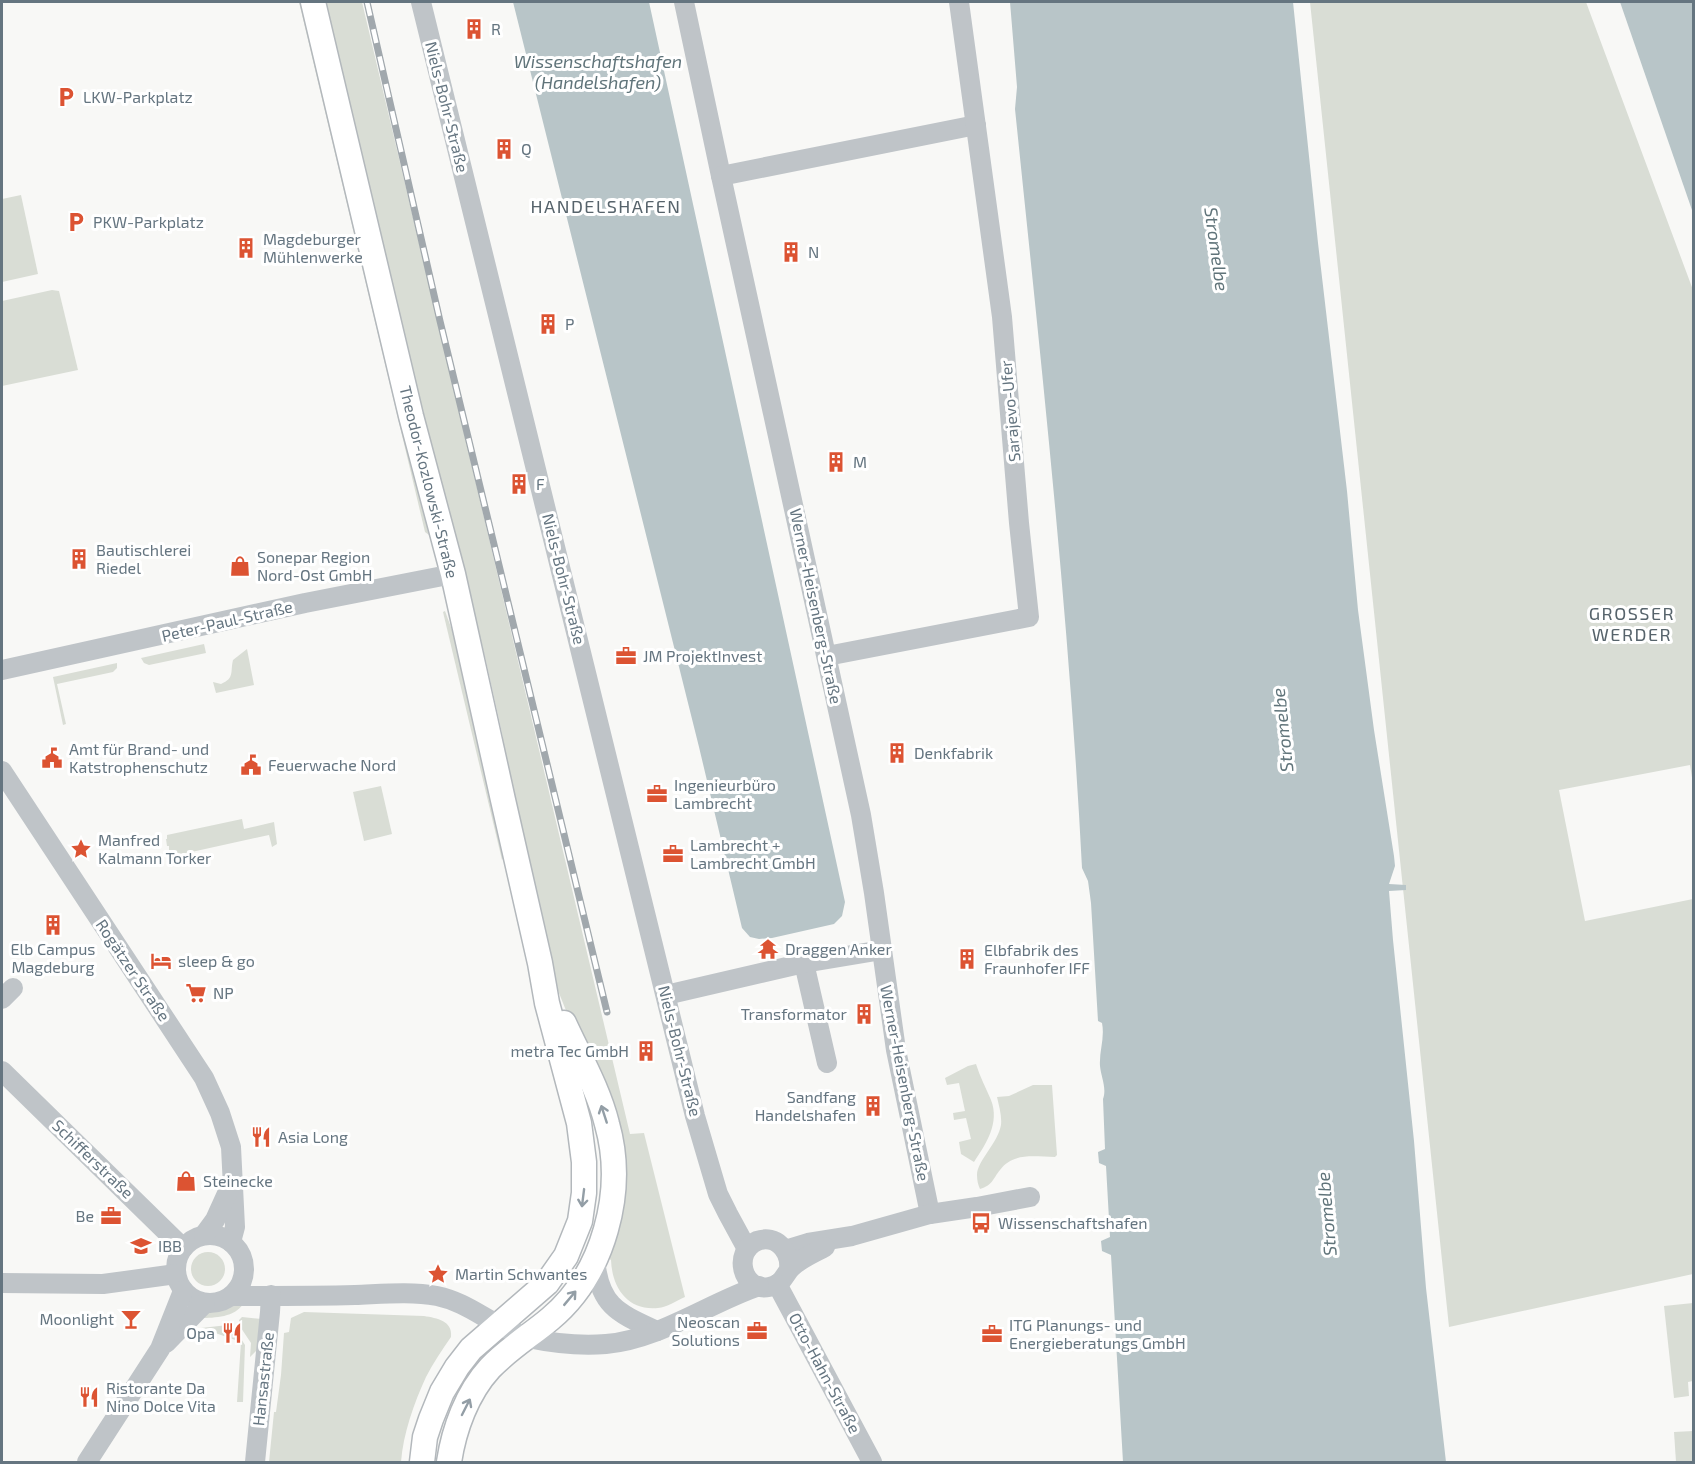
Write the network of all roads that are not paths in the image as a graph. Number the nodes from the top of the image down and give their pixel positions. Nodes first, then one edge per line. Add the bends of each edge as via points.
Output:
1 (314, 2) edge
2 (421, 2) edge
3 (684, 2) edge
4 (959, 2) edge
5 (976, 125) junction
6 (721, 176) junction
7 (453, 574) junction
8 (827, 656) junction
9 (2, 670) edge
10 (2, 771) edge
11 (882, 950) junction
12 (540, 963) junction
13 (804, 963) junction
14 (666, 995) junction
15 (826, 1063) dead end
16 (2, 1071) edge
17 (232, 1182) junction
18 (1030, 1197) dead end
19 (930, 1214) junction
20 (204, 1235) junction
21 (231, 1242) junction
22 (753, 1245) junction
23 (183, 1248) junction
24 (595, 1259) junction
25 (244, 1270) junction
26 (778, 1272) junction
27 (744, 1273) junction
28 (180, 1282) junction
29 (2, 1283) edge
30 (271, 1295) junction
31 (232, 1296) junction
32 (205, 1303) junction
33 (708, 1307) junction
34 (499, 1324) junction
35 (657, 1331) junction
36 (527, 1337) junction
37 (159, 1349) junction
38 (87, 1462) edge
39 (255, 1462) edge
40 (422, 1462) edge
41 (449, 1462) edge
42 (872, 1462) edge

1 - 7 main road, Theodor-Kozlowski-Straße via 411,416
2 - 14 street, Niels-Bohr-Straße
3 - 6 street, Werner-Heisenberg-Straße
4 - 5 street, Sarajevo-Ufer
5 - 6 street
5 - 8 street, Sarajevo-Ufer via 1002,317 1029,617
6 - 8 street, Werner-Heisenberg-Straße
7 - 9 street, Peter-Paul-Straße
7 - 12 main road, Theodor-Kozlowski-Straße
8 - 11 street, Werner-Heisenberg-Straße via 861,815
10 - 17 street, Rogätzer Straße via 204,1078 230,1142
11 - 13 street
11 - 19 street, Werner-Heisenberg-Straße via 896,1050
24 -> 12 main road, Theodor-Kozlowski-Straße via 612,1198 611,1136 597,1093
12 -> 34 main road, Theodor-Kozlowski-Straße via 581,1136 583,1203 576,1232 556,1271 537,1294
13 - 14 street
13 - 15 street
14 - 22 street, Niels-Bohr-Straße via 695,1116 723,1204
16 - 23 street, Schifferstraße
17 - 20 street, Rogätzer Straße
17 - 21 street, Rogätzer Straße via 235,1227
18 - 19 street
19 - 26 street via 852,1236
20 - 21 street
20 - 23 street
21 - 25 street via 242,1255
22 - 26 street via 766,1240 780,1245
22 - 27 street via 742,1260
23 - 28 street via 177,1260
24 - 35 street via 608,1302 630,1319
36 -> 24 main road, Theodor-Kozlowski-Straße via 568,1301
25 - 30 street
25 - 31 street via 241,1285
26 - 27 street via 750,1281
26 - 33 street
26 - 42 street, Otto-Hahn-Straße
27 - 33 street
28 - 29 street
28 - 32 street via 193,1299
28 - 37 street
30 - 31 street
30 - 34 street via 426,1294 457,1301
30 - 39 street, Hansastraße
31 - 32 street
32 - 37 street
33 - 35 street
34 - 36 street
34 - 40 main road, Theodor-Kozlowski-Straße via 466,1355 442,1392 428,1428
35 - 36 street via 606,1344
41 -> 36 main road, Theodor-Kozlowski-Straße via 456,1429 473,1392 491,1367
37 - 38 street

